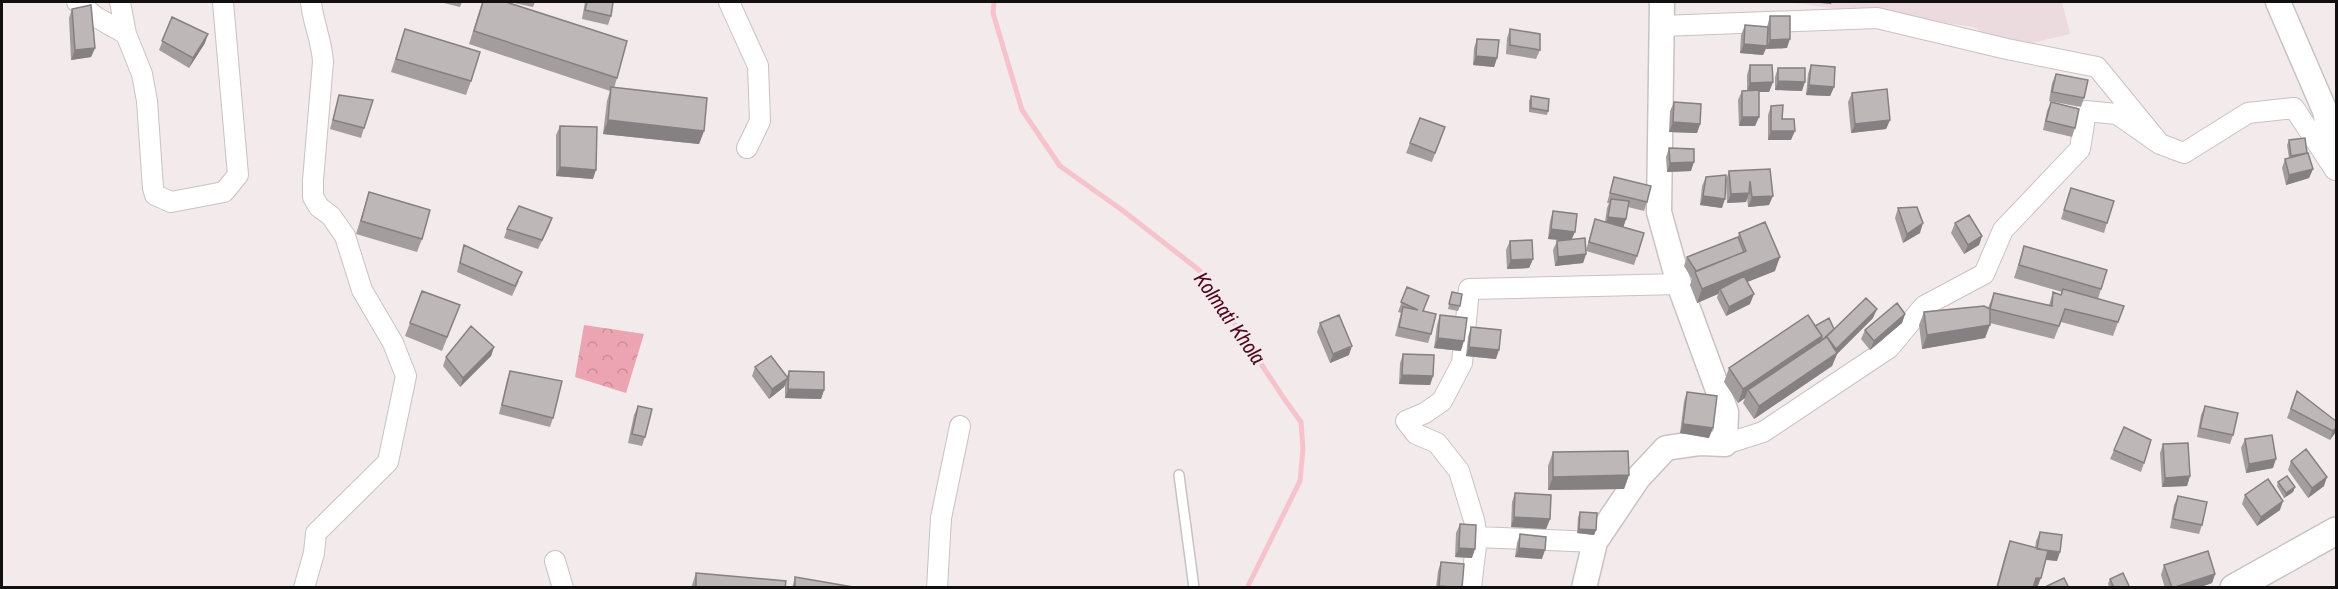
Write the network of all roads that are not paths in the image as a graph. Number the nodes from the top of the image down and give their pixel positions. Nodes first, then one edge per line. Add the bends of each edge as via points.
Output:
1 (77, 2) edge
2 (120, 2) edge
3 (224, 2) edge
4 (311, 2) edge
5 (729, 2) edge
6 (1662, 2) edge
7 (2278, 2) edge
8 (1661, 26) junction
9 (126, 34) junction
10 (2160, 144) junction
11 (747, 148) dead end
12 (2335, 153) edge
13 (2337, 172) edge
14 (1679, 284) junction
15 (960, 426) dead end
16 (1725, 444) junction
17 (1179, 475) dead end
18 (2337, 531) edge
19 (1477, 537) junction
20 (1594, 542) junction
21 (555, 561) dead end
22 (304, 588) edge
23 (563, 588) edge
24 (937, 588) edge
25 (1194, 588) edge
26 (1471, 588) edge
27 (1584, 588) edge
28 (2234, 588) edge

1 - 9 street
2 - 9 street
3 - 9 street via 238,175 224,192 171,202 155,195 147,101 142,74
4 - 22 street via 323,62 313,196 345,236 362,290 393,343 406,376 388,462 316,533
5 - 11 street via 758,66 760,121
6 - 8 street
7 - 12 street via 2316,86
8 - 10 street via 1877,18 2097,67
8 - 14 street via 1659,212
10 - 13 street via 2184,153 2248,113 2294,108
10 - 16 street via 2117,114 2086,111 2080,149 2003,230 1984,274 1924,306 1888,348 1763,432
14 - 16 street via 1726,412
14 - 19 street via 1469,290 1462,363 1442,401 1406,421 1416,434 1437,443 1459,471
15 - 24 street via 941,518
16 - 20 street via 1666,448 1638,478
17 - 25 lane
18 - 28 main road
19 - 20 street
19 - 26 street
20 - 27 street
21 - 23 street

